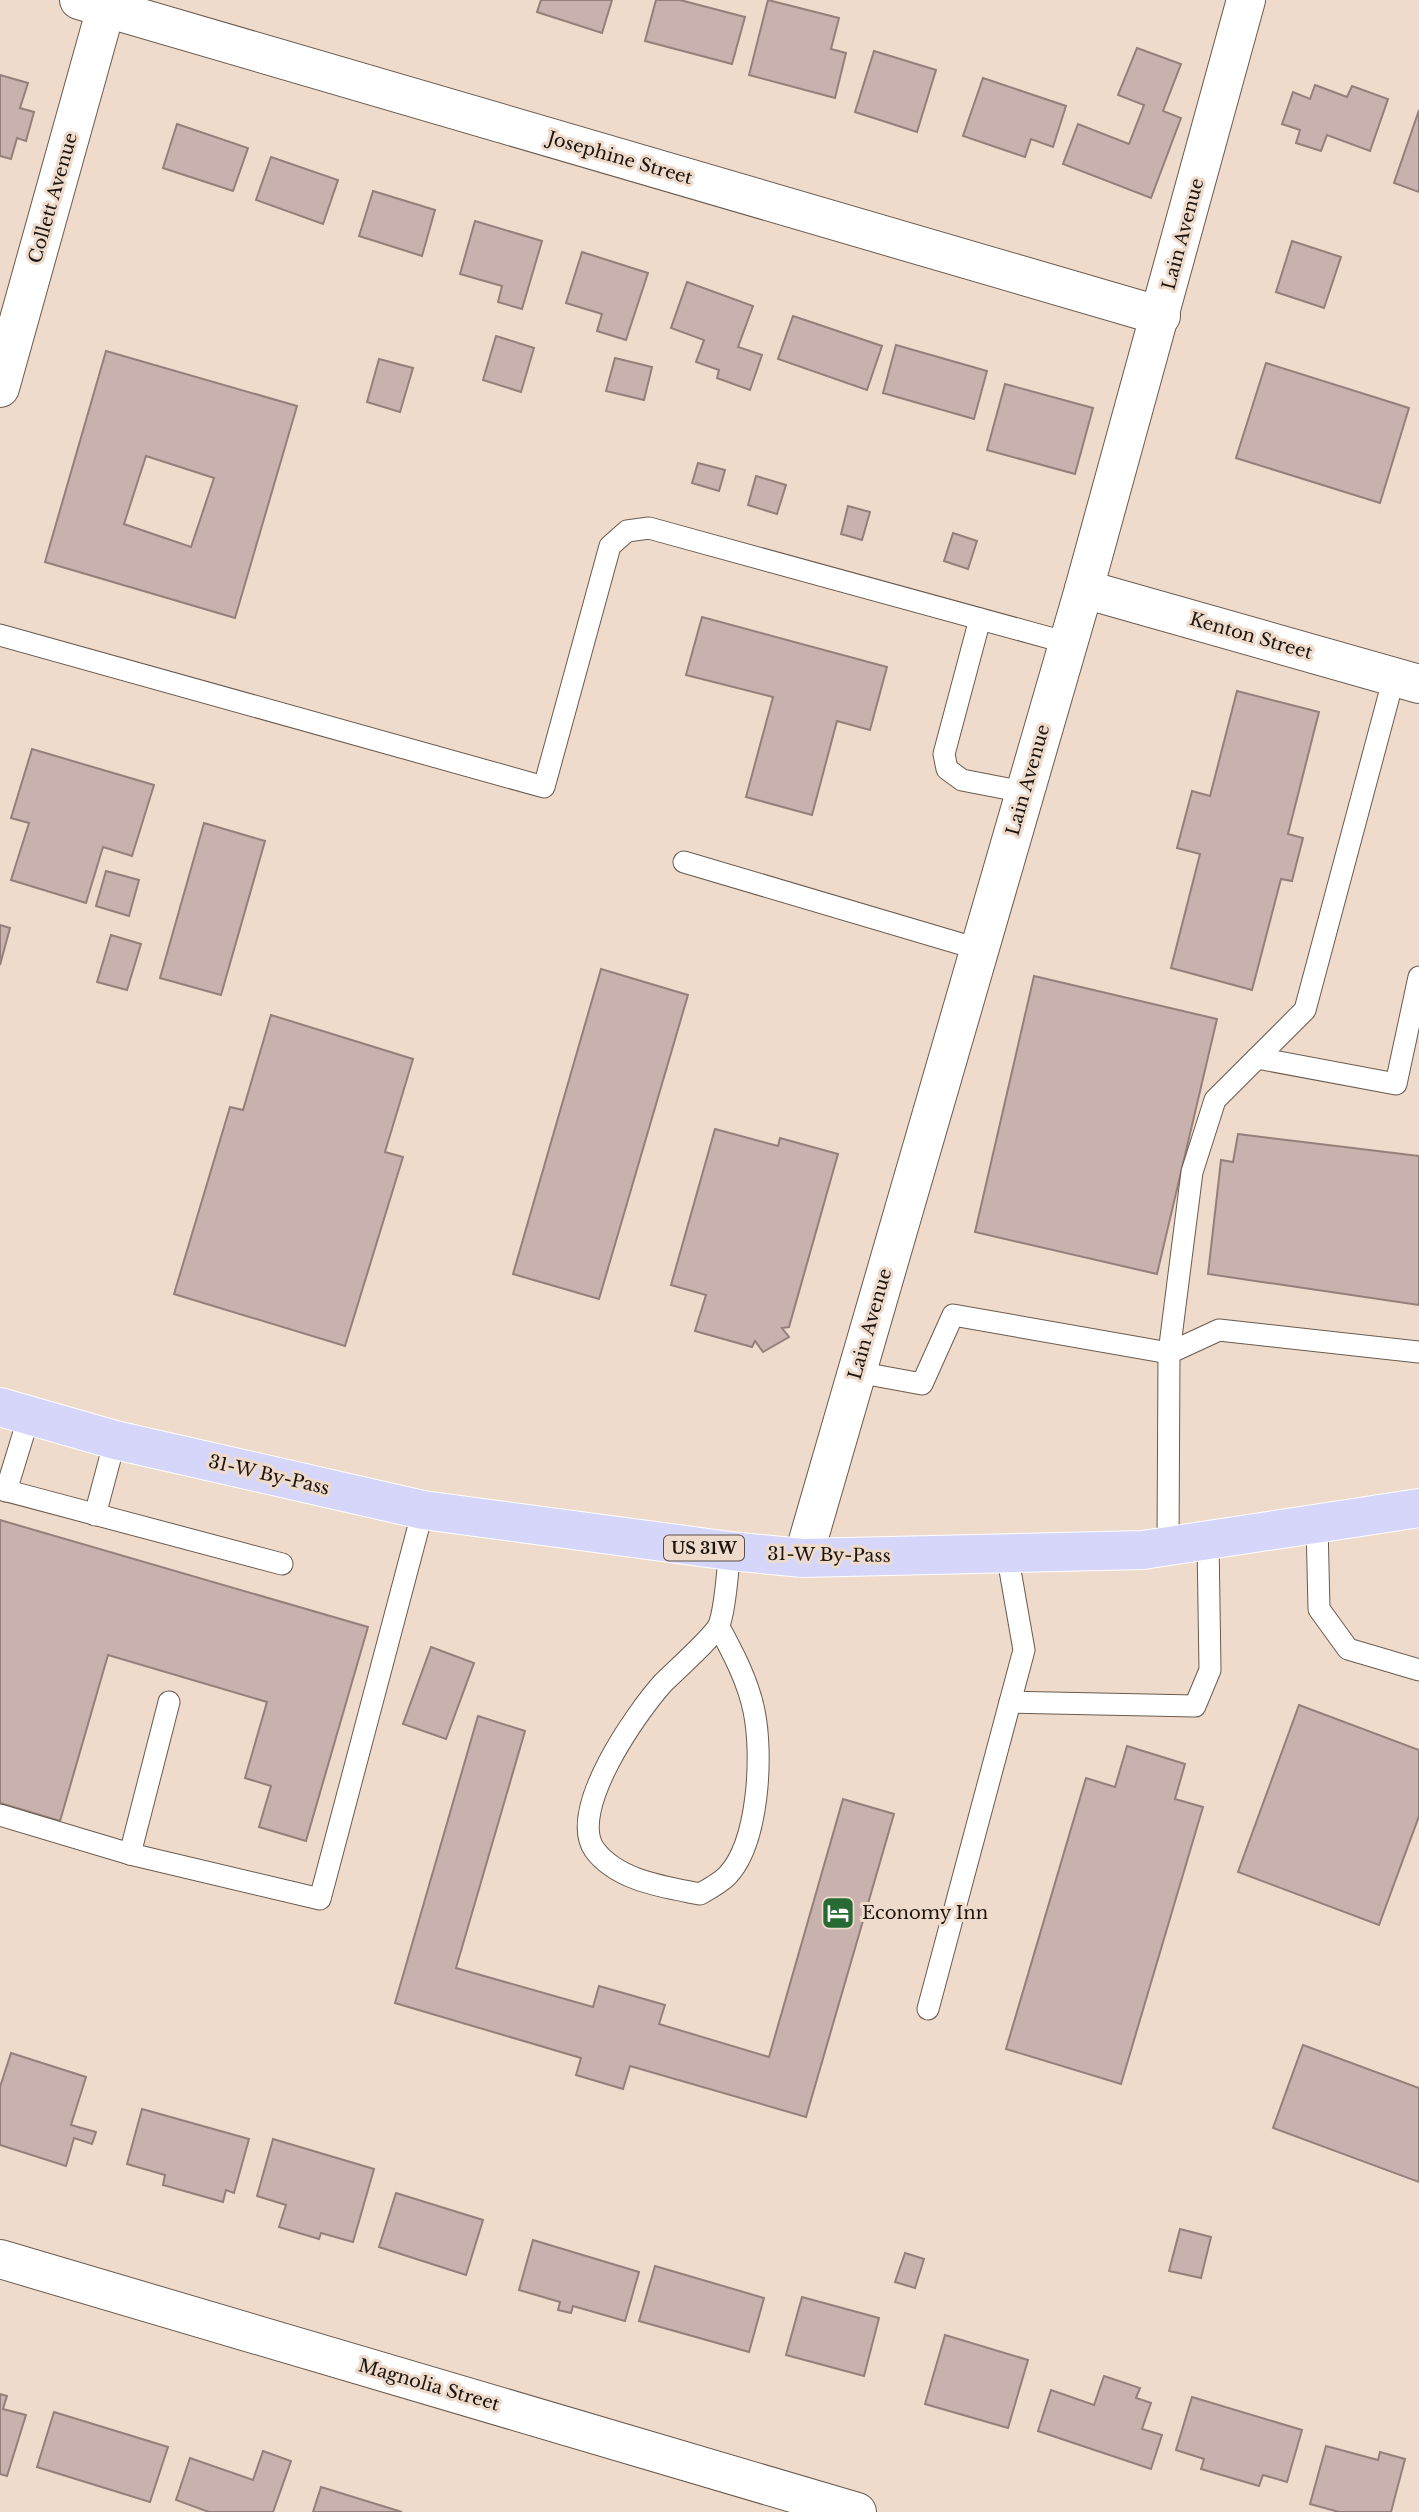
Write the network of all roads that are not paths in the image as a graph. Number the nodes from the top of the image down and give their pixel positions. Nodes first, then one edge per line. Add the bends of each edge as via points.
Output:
1 (1246, 0) edge
2 (92, 4) edge
3 (1161, 316) junction
4 (0, 388) edge
5 (1084, 589) junction
6 (980, 619) junction
7 (0, 635) edge
8 (1068, 643) junction
9 (1406, 680) edge
10 (1024, 792) junction
11 (684, 862) dead end
12 (978, 949) junction
13 (1419, 977) edge
14 (1257, 1058) junction
15 (1419, 1352) edge
16 (1169, 1353) junction
17 (857, 1372) junction
18 (14, 1412) edge
19 (115, 1440) junction
20 (3, 1490) edge
21 (1419, 1508) edge
22 (423, 1510) junction
23 (95, 1515) junction
24 (1317, 1524) junction
25 (1208, 1540) junction
26 (1168, 1547) junction
27 (730, 1551) junction
28 (1007, 1553) junction
29 (803, 1558) junction
30 (282, 1564) dead end
31 (719, 1627) junction
32 (1419, 1670) edge
33 (169, 1702) dead end
34 (1010, 1702) junction
35 (0, 1815) edge
36 (130, 1854) junction
37 (928, 2009) dead end
38 (0, 2259) edge
39 (857, 2512) edge

1 - 3 street, Lain Avenue
2 - 3 street, Josephine Street
2 - 4 street, Collett Avenue
3 - 5 street, Lain Avenue
5 - 8 street, Lain Avenue
5 - 9 street, Kenton Street
6 - 7 lane via 649,528 627,531 610,546 544,787
6 - 8 lane
6 - 10 lane via 944,754 947,769 962,780
8 - 10 street, Lain Avenue
9 - 14 lane via 1305,1010
10 - 12 street, Lain Avenue
11 - 12 lane
12 - 17 street, Lain Avenue
13 - 14 lane via 1396,1084
14 - 16 lane via 1215,1100 1192,1172
15 - 16 lane via 1219,1331
16 - 17 lane via 953,1315 922,1384
16 - 26 lane
17 - 29 street, Lain Avenue
18 - 19 main road, 31-W By-Pass / US 31W
18 - 20 lane
19 - 22 main road, 31-W By-Pass / US 31W
19 - 23 lane
20 - 23 lane
21 - 24 main road, 31-W By-Pass / US 31W
22 - 27 main road, 31-W By-Pass / US 31W
22 - 36 lane via 320,1899
23 - 30 lane
24 - 25 main road, 31-W By-Pass / US 31W
24 - 32 lane via 1319,1609 1348,1649
25 - 26 main road, 31-W By-Pass / US 31W
25 - 34 lane via 1210,1670 1195,1706
26 - 28 main road, 31-W By-Pass / US 31W
27 - 29 main road, 31-W By-Pass / US 31W
27 - 31 lane
28 - 29 main road, 31-W By-Pass / US 31W
28 - 34 lane via 1024,1650
31 - 31 lane via 647,1701 621,1737 598,1784 589,1824 593,1848 617,1870 657,1886 700,1894 727,1876 747,1844 758,1778 754,1711 736,1658
33 - 36 lane
34 - 37 lane
35 - 36 lane
38 - 39 street, Magnolia Street

